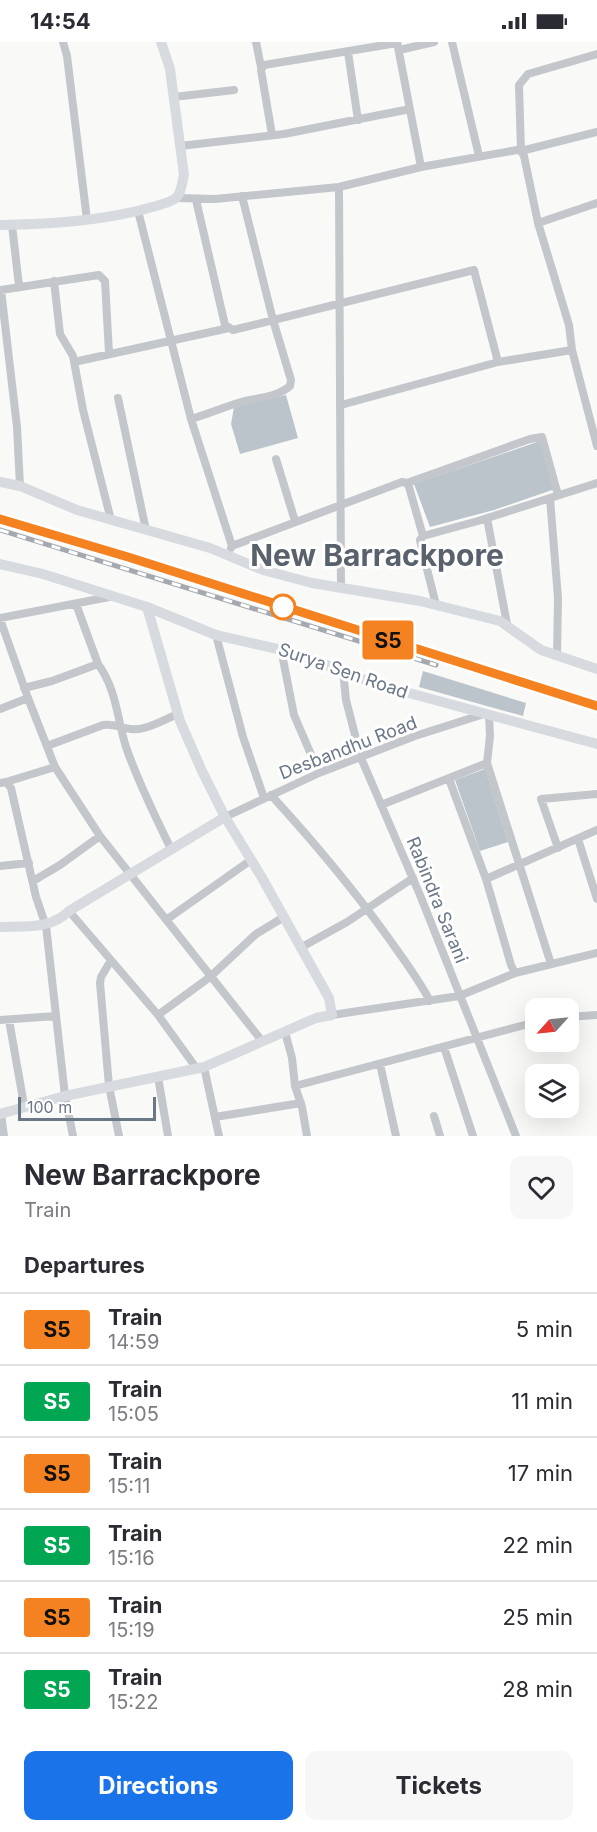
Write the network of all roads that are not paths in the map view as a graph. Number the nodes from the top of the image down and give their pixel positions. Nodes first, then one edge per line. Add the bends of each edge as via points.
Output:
1 (63, 42) edge
2 (161, 42) edge
3 (256, 42) edge
4 (434, 42) edge
5 (452, 42) edge
6 (398, 45) edge
7 (348, 52) junction
8 (597, 54) edge
9 (261, 67) junction
10 (234, 90) dead end
11 (174, 97) junction
12 (410, 109) junction
13 (358, 120) junction
14 (597, 132) edge
15 (272, 135) junction
16 (180, 146) junction
17 (521, 151) junction
18 (479, 156) junction
19 (421, 167) junction
20 (339, 187) junction
21 (242, 196) junction
22 (176, 198) junction
23 (196, 200) junction
24 (597, 203) edge
25 (138, 211) junction
26 (87, 220) junction
27 (538, 223) junction
28 (6, 225) edge
29 (54, 281) junction
30 (19, 286) junction
31 (0, 290) edge
32 (341, 303) junction
33 (273, 320) junction
34 (229, 328) junction
35 (172, 339) junction
36 (572, 350) junction
37 (109, 353) junction
38 (74, 362) junction
39 (498, 362) junction
40 (118, 398) dead end
41 (340, 405) junction
42 (191, 420) junction
43 (597, 446) edge
44 (276, 459) dead end
45 (0, 482) edge
46 (407, 483) junction
47 (597, 483) edge
48 (20, 486) junction
49 (554, 496) junction
50 (340, 506) junction
51 (487, 518) junction
52 (111, 520) junction
53 (295, 522) junction
54 (146, 530) junction
55 (423, 536) junction
56 (230, 550) junction
57 (0, 564) edge
58 (341, 588) junction
59 (109, 597) junction
60 (76, 604) junction
61 (436, 605) junction
62 (147, 607) junction
63 (0, 619) edge
64 (507, 624) junction
65 (216, 635) junction
66 (281, 649) junction
67 (557, 656) junction
68 (98, 664) junction
69 (597, 669) edge
70 (343, 671) junction
71 (24, 688) junction
72 (28, 698) junction
73 (0, 709) edge
74 (178, 714) junction
75 (487, 715) junction
76 (122, 726) junction
77 (597, 744) edge
78 (47, 746) junction
79 (361, 758) junction
80 (487, 763) junction
81 (55, 767) junction
82 (320, 773) junction
83 (449, 779) junction
84 (3, 783) edge
85 (597, 794) edge
86 (267, 796) junction
87 (381, 805) junction
88 (225, 817) junction
89 (597, 830) edge
90 (100, 836) junction
91 (579, 839) junction
92 (558, 848) junction
93 (171, 849) junction
94 (251, 860) junction
95 (29, 863) junction
96 (520, 864) junction
97 (0, 866) edge
98 (131, 873) junction
99 (413, 878) junction
100 (486, 879) junction
101 (33, 881) junction
102 (597, 899) edge
103 (368, 909) junction
104 (69, 911) junction
105 (284, 916) junction
106 (166, 920) junction
107 (46, 926) junction
108 (0, 927) edge
109 (300, 948) junction
110 (597, 953) edge
111 (110, 962) junction
112 (551, 964) junction
113 (515, 973) junction
114 (210, 977) junction
115 (459, 996) junction
116 (429, 1001) junction
117 (332, 1015) junction
118 (597, 1015) edge
119 (56, 1016) junction
120 (158, 1016) junction
121 (579, 1016) edge
122 (0, 1020) edge
123 (9, 1020) junction
124 (525, 1025) edge
125 (285, 1032) junction
126 (477, 1037) junction
127 (262, 1041) junction
128 (444, 1047) junction
129 (380, 1064) junction
130 (200, 1068) junction
131 (158, 1077) junction
132 (109, 1086) junction
133 (295, 1086) junction
134 (65, 1095) junction
135 (301, 1103) junction
136 (24, 1106) junction
137 (0, 1114) edge
138 (434, 1116) dead end
139 (215, 1117) junction
140 (4, 1136) edge
141 (73, 1136) edge
142 (119, 1136) edge
143 (168, 1136) edge
144 (219, 1136) edge
145 (307, 1136) edge
146 (396, 1136) edge
147 (440, 1136) edge
148 (473, 1136) edge
149 (516, 1136) edge

1 - 26 street
2 - 11 street
3 - 9 street
4 - 6 street
5 - 18 street
6 - 7 street
6 - 12 street
7 - 9 street
7 - 13 street
8 - 17 street via 522,79
9 - 15 street
10 - 11 street
11 - 16 street
12 - 13 street
12 - 19 street
13 - 15 street
14 - 17 street
15 - 16 street
16 - 22 street via 184,175
17 - 18 street
17 - 27 street
18 - 19 street
19 - 20 street
20 - 21 street
20 - 32 street
21 - 23 street
21 - 33 street
22 - 23 street
22 - 25 street
23 - 34 street via 225,325
24 - 27 street
25 - 26 street
25 - 35 street
26 - 28 street
27 - 36 street via 569,325
28 - 30 street
29 - 30 street
29 - 37 street via 103,276
29 - 38 street via 60,334
30 - 31 street
31 - 48 street via 17,427
32 - 33 street
32 - 39 street via 474,270
32 - 41 street
33 - 34 street
33 - 42 street via 290,386
34 - 35 street
35 - 37 street
35 - 42 street
36 - 39 street
36 - 43 street
37 - 38 street
38 - 52 street
39 - 41 street
40 - 54 street
41 - 50 street
42 - 56 street
44 - 53 street
45 - 48 street
46 - 49 street via 542,437
46 - 50 street
46 - 55 street
47 - 49 street
48 - 52 street
49 - 51 street
49 - 67 street
50 - 53 street
50 - 58 street
51 - 55 street
51 - 64 street
52 - 54 street
53 - 56 street
54 - 56 street
55 - 61 street via 420,540
56 - 58 street via 263,570
57 - 59 street, Surya Sen Road
58 - 61 street
59 - 60 street
59 - 62 street, Surya Sen Road
60 - 63 street
60 - 68 street
61 - 64 street
62 - 65 street, Surya Sen Road
62 - 74 street
63 - 71 street
64 - 67 street via 527,642
65 - 66 street, Surya Sen Road
65 - 86 street via 243,737
66 - 70 street, Surya Sen Road
66 - 82 street via 294,715
67 - 69 street
68 - 71 street
68 - 76 street via 113,693
70 - 75 street, Surya Sen Road
70 - 79 street, Rabindra Sarani
71 - 72 street
72 - 73 street
72 - 78 street
74 - 76 street via 139,729
74 - 88 street
75 - 77 street, Surya Sen Road
75 - 79 street, Desbandhu Road via 415,736
75 - 80 street
76 - 78 street via 103,725
76 - 93 street via 129,756
78 - 81 street
79 - 82 street, Desbandhu Road
79 - 87 street, Rabindra Sarani
80 - 83 street
80 - 96 street
81 - 84 street
81 - 90 street
82 - 86 street, Desbandhu Road
83 - 87 street
83 - 100 street
84 - 95 street via 11,788
85 - 92 street via 541,799
86 - 88 street, Desbandhu Road
86 - 103 street via 317,845
87 - 99 street, Rabindra Sarani
88 - 93 street
88 - 94 street
89 - 91 street
90 - 98 street
90 - 101 street
91 - 92 street
91 - 102 street
92 - 96 street
93 - 98 street
94 - 105 street
94 - 106 street
95 - 97 street
95 - 101 street
96 - 100 street
96 - 112 street
98 - 104 street
98 - 106 street
99 - 103 street
99 - 115 street, Rabindra Sarani
100 - 113 street
101 - 107 street
103 - 109 street
103 - 116 street via 419,980
104 - 107 street
104 - 111 street
105 - 109 street
105 - 114 street via 256,934
106 - 114 street
107 - 108 street
107 - 119 street
109 - 117 street via 329,998
110 - 112 street
111 - 120 street
111 - 132 street via 100,983
112 - 113 street
113 - 115 street
114 - 120 street
114 - 127 street
115 - 116 street
115 - 126 street, Rabindra Sarani
116 - 117 street
117 - 125 street
118 - 121 street
119 - 123 street
119 - 134 street
120 - 130 street
122 - 123 street
123 - 136 street
124 - 126 street
125 - 127 street
125 - 133 street
126 - 128 street
126 - 149 street, Rabindra Sarani
127 - 130 street
128 - 129 street
128 - 148 street
129 - 133 street
129 - 146 street
130 - 131 street
130 - 139 street
131 - 132 street
131 - 143 street
132 - 134 street
132 - 142 street
133 - 135 street
134 - 136 street
134 - 141 street
135 - 139 street
135 - 145 street
136 - 137 street
137 - 140 street
138 - 147 street
139 - 144 street

